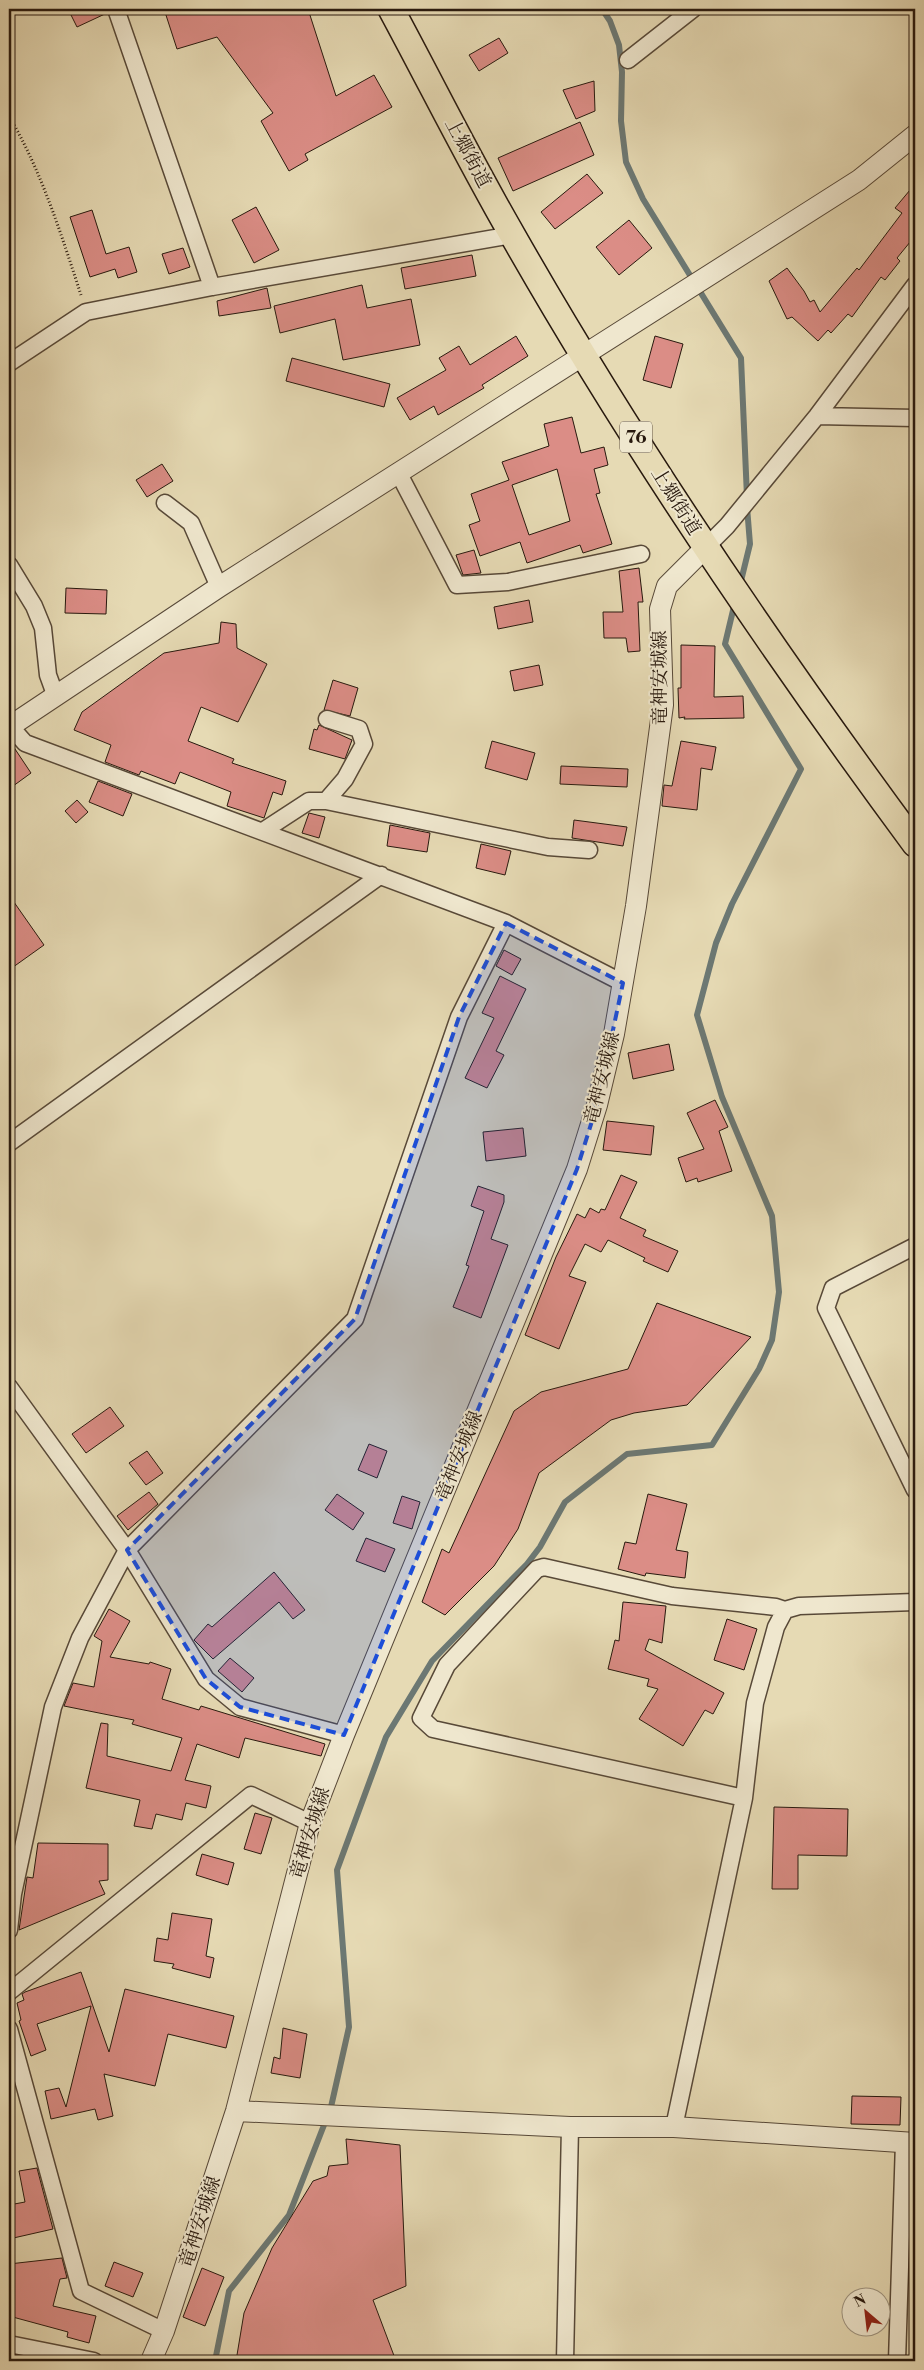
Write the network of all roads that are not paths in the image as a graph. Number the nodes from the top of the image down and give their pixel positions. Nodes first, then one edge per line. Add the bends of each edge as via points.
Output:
1 (116, 9) edge
2 (391, 9) edge
3 (693, 9) edge
4 (628, 60) dead end
5 (915, 135) edge
6 (512, 235) junction
7 (915, 285) edge
8 (212, 287) junction
9 (583, 354) junction
10 (9, 363) edge
11 (817, 416) junction
12 (915, 418) edge
13 (398, 472) junction
14 (166, 503) dead end
15 (705, 548) junction
16 (641, 554) dead end
17 (9, 565) edge
18 (219, 587) junction
19 (56, 697) junction
20 (327, 719) dead end
21 (9, 727) edge
22 (326, 801) junction
23 (264, 832) junction
24 (915, 844) edge
25 (589, 850) dead end
26 (381, 875) junction
27 (506, 923) junction
28 (623, 983) junction
29 (9, 1142) edge
30 (915, 1246) edge
31 (9, 1387) edge
32 (915, 1490) edge
33 (127, 1550) junction
34 (915, 1602) edge
35 (785, 1610) junction
36 (344, 1735) junction
37 (744, 1798) junction
38 (310, 1823) junction
39 (9, 1930) edge
40 (9, 1992) edge
41 (9, 2029) edge
42 (236, 2111) junction
43 (570, 2127) junction
44 (674, 2127) junction
45 (910, 2143) edge
46 (164, 2331) junction
47 (9, 2344) edge
48 (27, 2355) edge
49 (94, 2361) edge
50 (151, 2361) edge
51 (565, 2361) edge
52 (898, 2361) edge

1 - 8 street
2 - 6 main road, 上郷街道 / 76
3 - 4 street
5 - 9 street via 858,180
6 - 8 street
6 - 9 main road, 上郷街道 / 76
7 - 11 street
8 - 10 street via 86,312
9 - 13 street
9 - 15 main road, 上郷街道 / 76
11 - 12 street
11 - 15 street via 727,526
13 - 16 street via 457,585 508,582
13 - 18 street
14 - 18 street via 191,523
15 - 24 main road, 上郷街道 / 76
15 - 28 street, 竜神安城線 via 667,586 660,610 663,704
17 - 19 street via 34,606 43,628 48,675
18 - 19 street
19 - 21 street
20 - 22 street via 359,729 364,744 345,779
21 - 23 street via 25,743
22 - 23 street via 309,801
22 - 25 street via 548,847
23 - 26 street
26 - 27 street
26 - 29 street
27 - 28 street
27 - 33 street via 459,1017 355,1319
28 - 36 street, 竜神安城線 via 597,1105 578,1169
30 - 32 street via 833,1288 826,1308
31 - 33 street
33 - 36 street via 206,1679 240,1708
33 - 39 street via 80,1638 52,1707 13,1894
34 - 35 street via 799,1606
35 - 37 street via 776,1627 755,1703
35 - 37 street via 672,1596 552,1568 537,1569 452,1658 421,1718 433,1729
36 - 38 street, 竜神安城線
37 - 44 street
38 - 40 street via 251,1795
38 - 42 street, 竜神安城線
41 - 46 street via 81,2291
42 - 43 street
42 - 46 street, 竜神安城線
43 - 44 street
43 - 51 street
44 - 45 street
45 - 52 street
46 - 50 street, 竜神安城線
47 - 48 street
48 - 49 street

